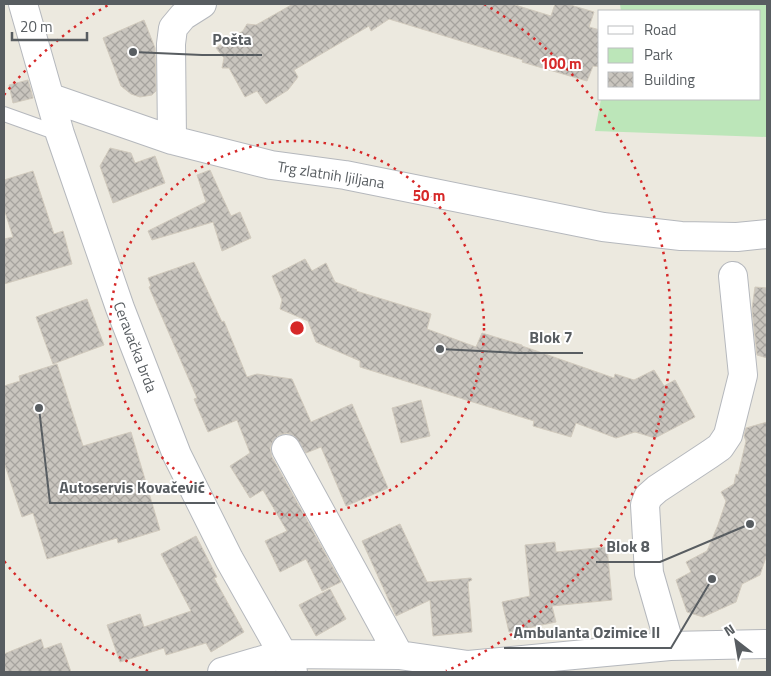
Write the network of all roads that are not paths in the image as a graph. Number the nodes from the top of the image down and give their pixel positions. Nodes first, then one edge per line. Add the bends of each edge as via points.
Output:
1 (23, 4) edge
2 (202, 4) edge
3 (51, 98) junction
4 (4, 114) edge
5 (60, 134) junction
6 (172, 140) junction
7 (767, 234) edge
8 (733, 276) dead end
9 (286, 449) dead end
10 (767, 644) edge
11 (670, 646) junction
12 (399, 655) junction
13 (288, 663) edge
14 (532, 666) edge
15 (222, 672) edge

1 - 3 street, Ceravačka brda
2 - 6 street via 183,16 173,28
3 - 5 street, Ceravačka brda
3 - 6 street, Trg zlatnih ljiljana
4 - 5 lane
5 - 13 street, Ceravačka brda via 120,308 177,455 229,559
6 - 7 street, Trg zlatnih ljiljana via 271,165 346,175 603,227 681,236
8 - 11 street via 742,375 728,435 720,447 657,489 648,497 645,506 649,573
9 - 12 street
10 - 11 street
11 - 14 street
12 - 13 street
12 - 14 street via 468,665
13 - 15 street

